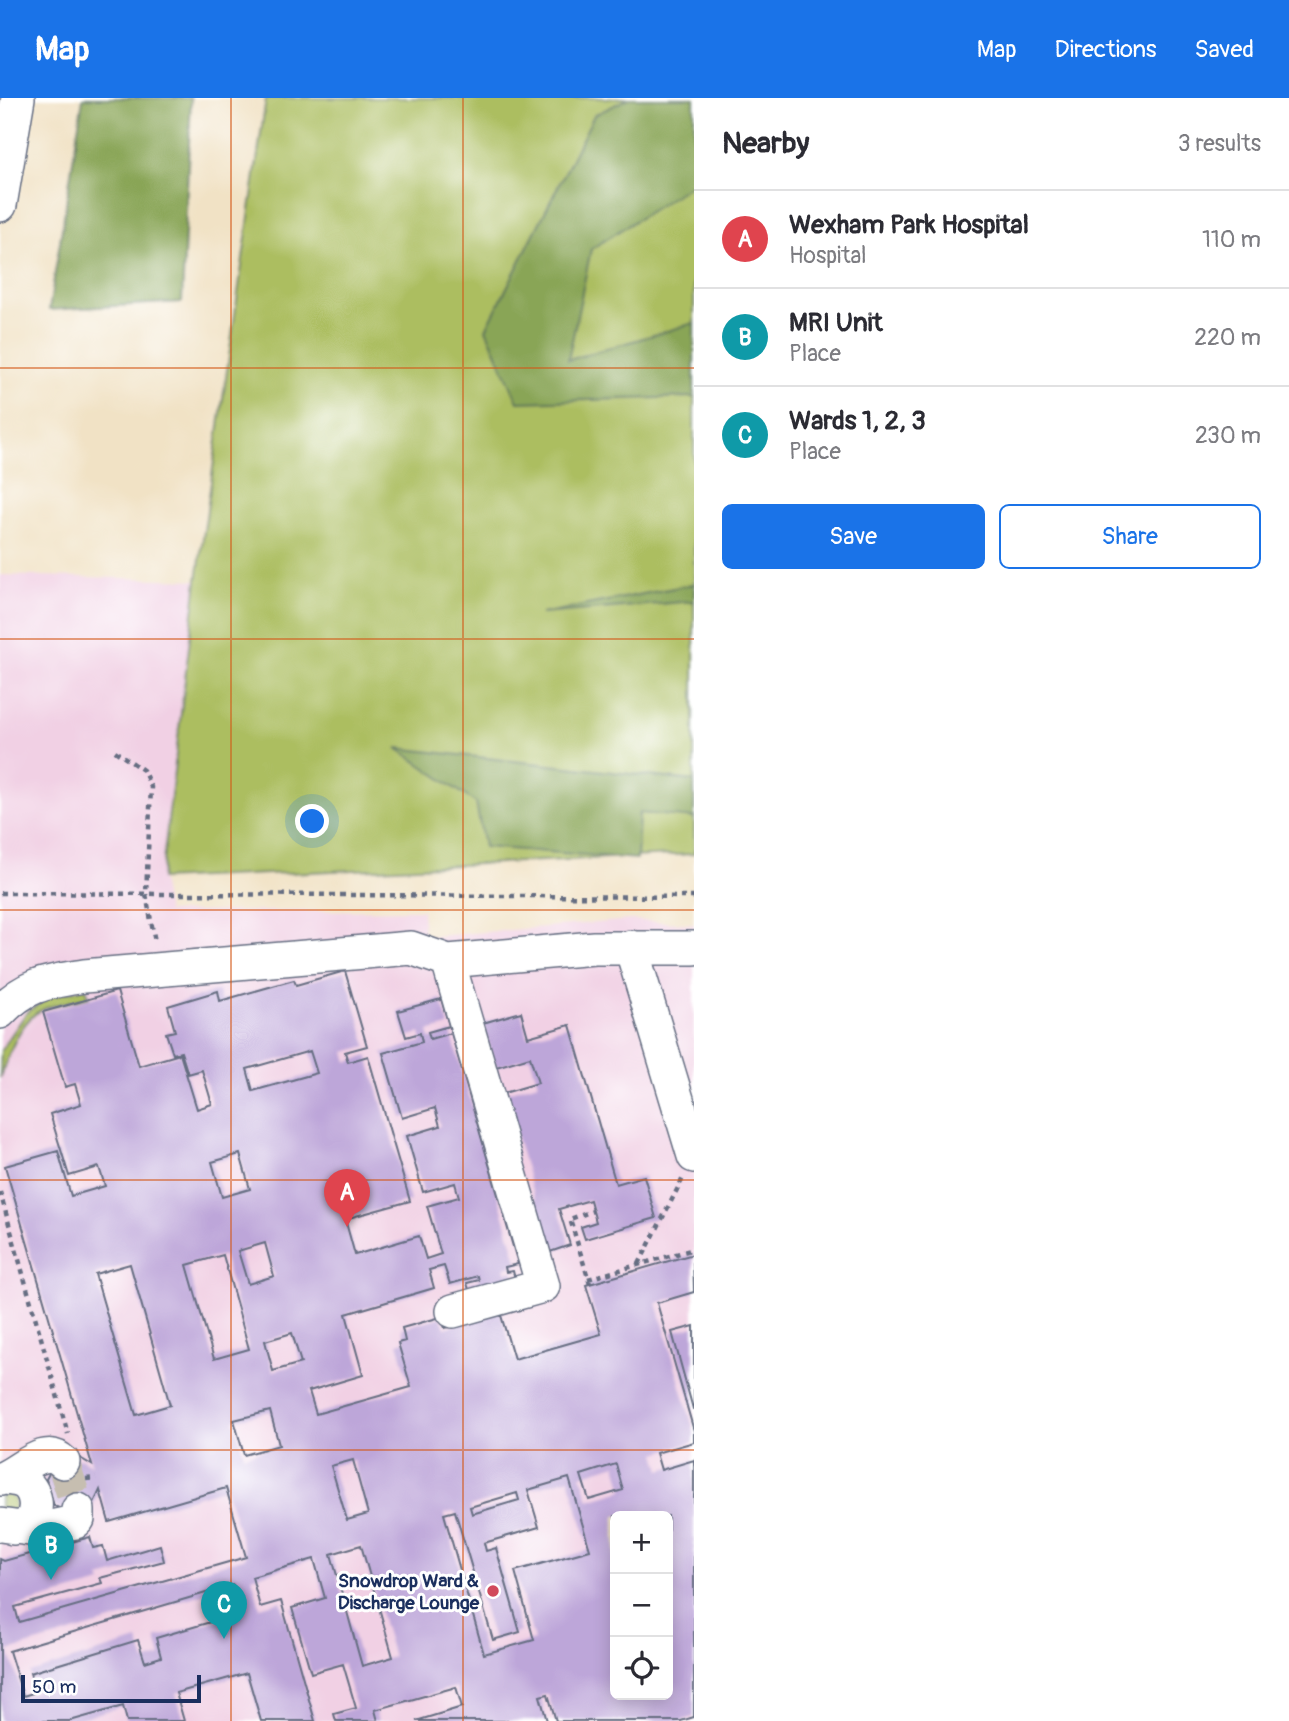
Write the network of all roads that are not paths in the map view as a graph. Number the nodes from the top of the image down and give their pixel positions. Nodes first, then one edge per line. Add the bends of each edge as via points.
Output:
1 (18, 98) edge
2 (1, 189) edge
3 (631, 947) junction
4 (694, 948) edge
5 (448, 961) junction
6 (3, 998) edge
7 (694, 1156) edge
8 (453, 1311) dead end
9 (66, 1451) road end
10 (3, 1479) edge
11 (78, 1510) dead end
12 (6, 1527) edge

1 - 2 street
3 - 4 street
3 - 5 street
3 - 7 street
5 - 6 street via 411,948 160,968 54,981
5 - 8 street via 543,1286
9 - 10 street via 32,1460
10 - 12 street via 24,1483 35,1500 30,1522
11 - 12 street via 78,1519 72,1523 41,1530

